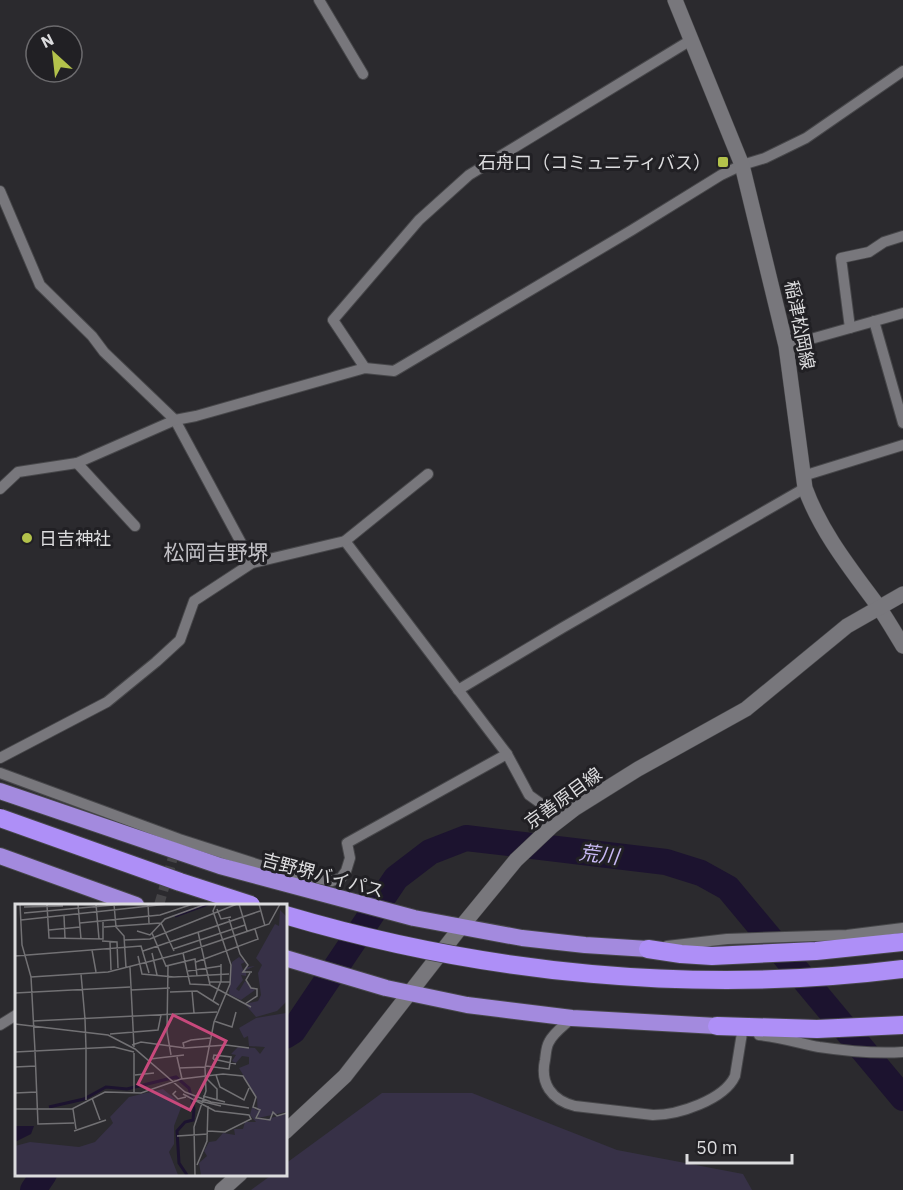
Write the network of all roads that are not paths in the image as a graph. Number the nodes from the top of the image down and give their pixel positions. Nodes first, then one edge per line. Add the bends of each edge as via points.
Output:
1 (319, 0) edge
2 (675, 0) edge
3 (691, 40) junction
4 (903, 71) edge
5 (363, 74) dead end
6 (742, 165) junction
7 (0, 191) edge
8 (903, 236) edge
9 (903, 313) edge
10 (874, 321) junction
11 (850, 328) junction
12 (786, 346) junction
13 (365, 368) junction
14 (175, 420) junction
15 (903, 423) edge
16 (903, 445) edge
17 (77, 463) junction
18 (428, 474) dead end
19 (804, 482) junction
20 (0, 489) edge
21 (135, 526) dead end
22 (345, 541) junction
23 (252, 563) junction
24 (903, 594) edge
25 (879, 609) junction
26 (903, 646) edge
27 (458, 690) junction
28 (507, 754) junction
29 (0, 758) edge
30 (0, 773) edge
31 (0, 791) edge
32 (0, 818) edge
33 (561, 818) junction
34 (0, 856) edge
35 (133, 904) edge
36 (248, 904) edge
37 (286, 915) edge
38 (461, 927) junction
39 (903, 928) edge
40 (903, 942) edge
41 (648, 949) junction
42 (286, 958) edge
43 (903, 969) edge
44 (410, 993) junction
45 (15, 1016) edge
46 (572, 1018) junction
47 (687, 1024) junction
48 (0, 1025) edge
49 (903, 1025) edge
50 (717, 1026) joint
51 (742, 1033) junction
52 (901, 1053) edge
53 (286, 1131) edge
54 (238, 1175) edge
55 (222, 1190) edge

1 - 5 street
2 - 3 main road, 稲津松岡線
3 - 6 main road, 稲津松岡線
3 - 13 street via 469,175 419,220 333,320
4 - 6 street via 806,138
6 - 12 main road, 稲津松岡線
6 - 13 street via 394,371
7 - 14 street via 40,285
8 - 11 street via 869,252 841,258
9 - 10 street
10 - 11 street
10 - 15 street
11 - 12 street
12 - 19 main road, 稲津松岡線
13 - 14 street
14 - 17 street
14 - 23 street
16 - 19 street
17 - 20 street via 18,472
17 - 21 street
18 - 22 street
19 - 25 main road, 稲津松岡線 via 812,508 838,553
19 - 27 street
22 - 23 street
22 - 27 street
23 - 29 street via 194,601 180,640 107,702
24 - 25 main road, 京善原目線
25 - 26 main road, 稲津松岡線
25 - 33 main road, 京善原目線 via 840,632 746,709 638,769
27 - 28 street
28 - 30 street via 347,843 350,858 346,871 332,881 178,843
28 - 33 street via 529,795
31 - 38 highway, 吉野堺バイパス via 220,866 395,914
32 - 36 highway, bridge
33 - 38 main road, 京善原目線 via 516,860
34 - 35 highway
37 - 43 highway, bridge via 448,955 573,972 646,978 770,979
38 - 41 highway, 吉野堺バイパス via 585,945
38 - 44 main road, 京善原目線
39 - 41 street
40 - 41 highway via 712,956
42 - 44 highway
44 - 46 highway via 467,1005
44 - 53 main road, 京善原目線 via 345,1076
45 - 48 street
46 - 47 highway
46 - 51 street via 549,1041 543,1075 547,1086 563,1102 575,1106 653,1115 703,1102 724,1091 735,1076
47 - 50 highway
47 - 51 street
49 - 50 highway via 817,1029
51 - 52 street via 821,1047
54 - 55 main road

